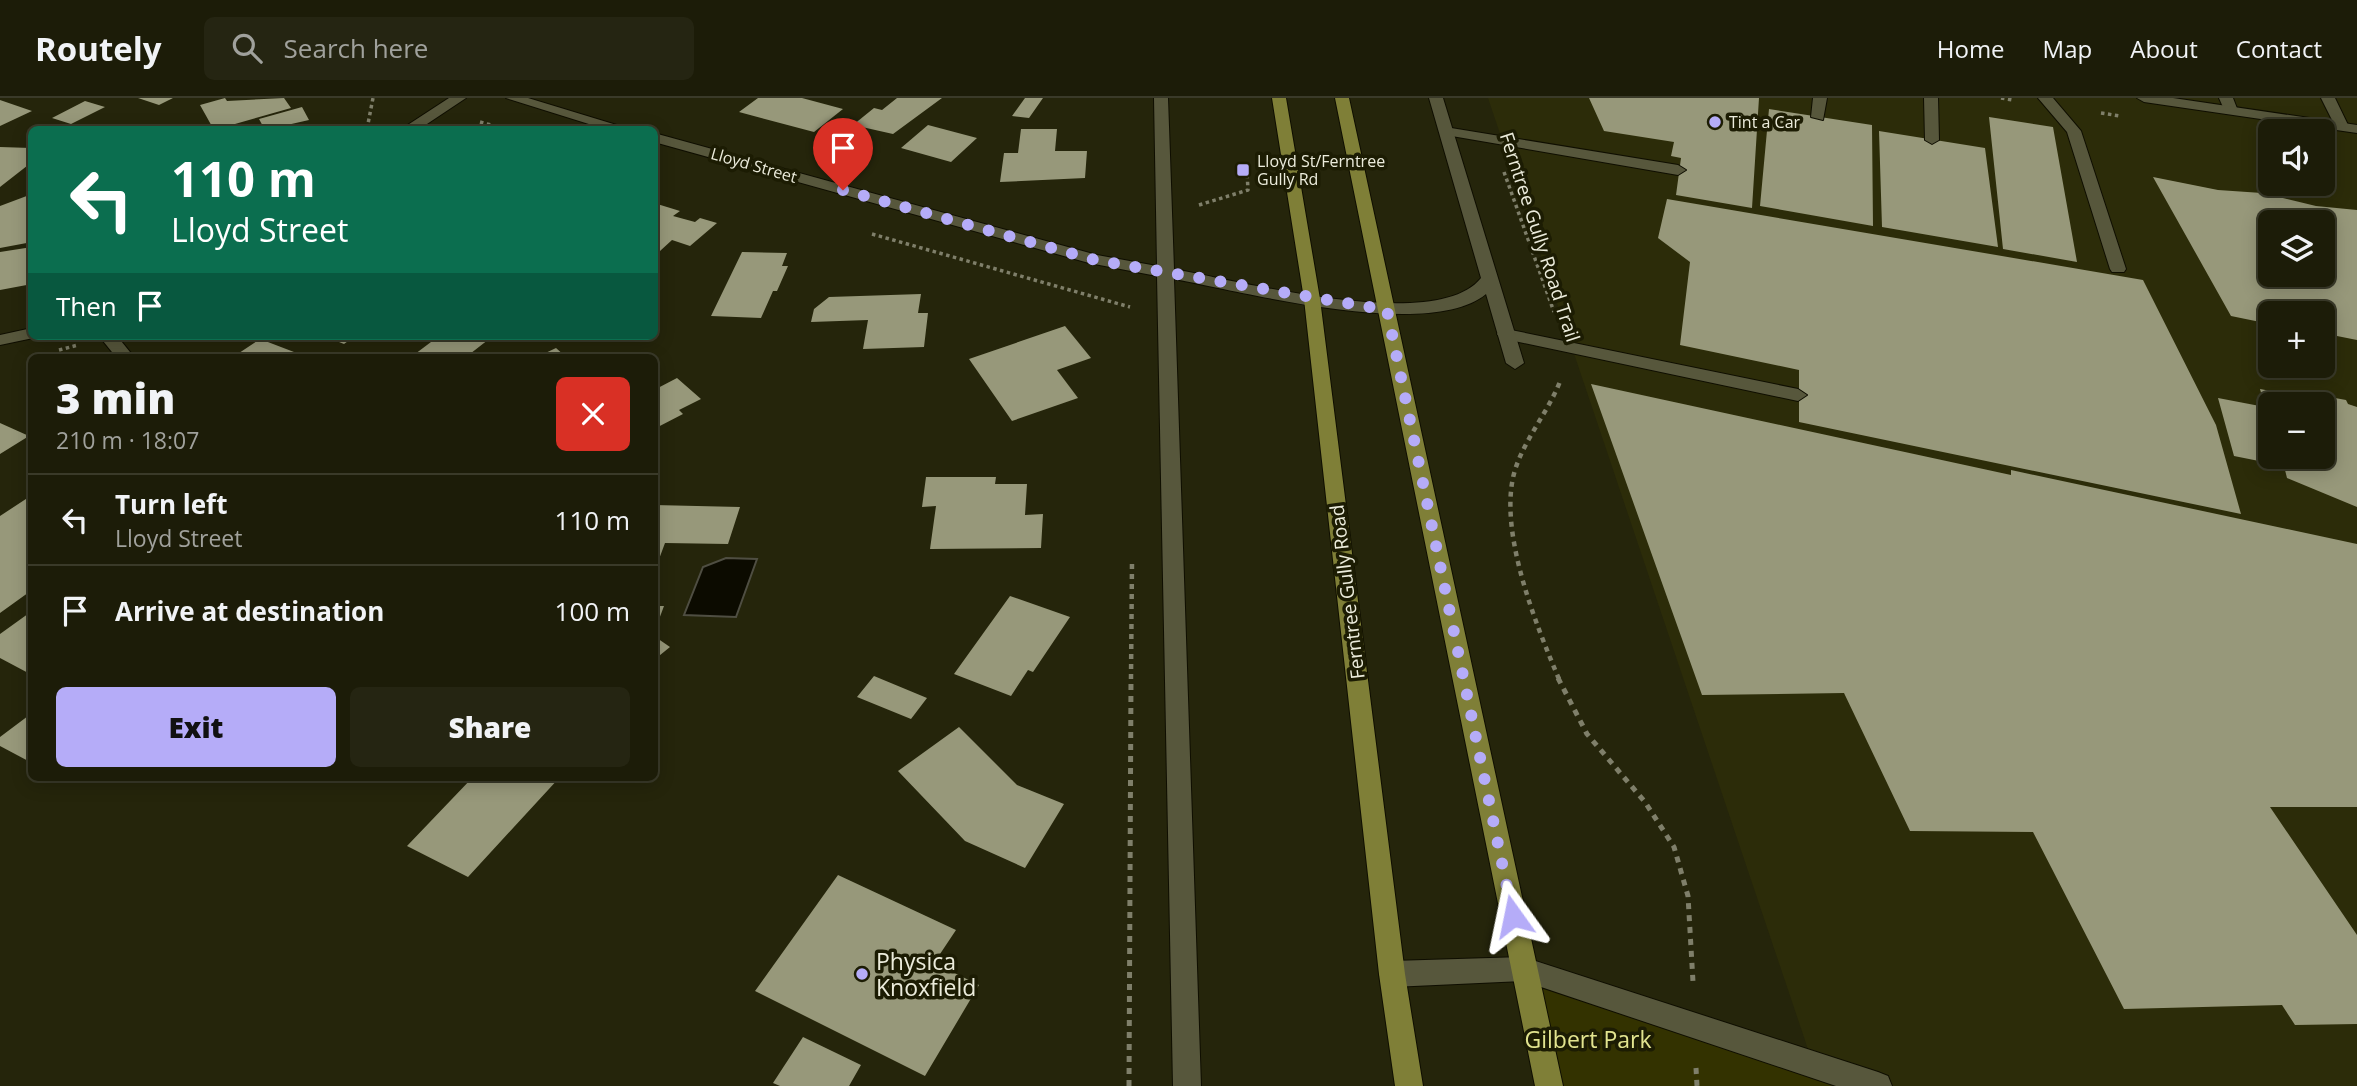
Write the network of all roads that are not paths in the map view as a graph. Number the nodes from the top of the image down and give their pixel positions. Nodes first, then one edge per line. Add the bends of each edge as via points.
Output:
1 (459, 98) edge
2 (513, 98) edge
3 (1161, 98) edge
4 (1279, 98) edge
5 (1342, 98) edge
6 (1436, 98) edge
7 (1820, 98) edge
8 (1931, 98) edge
9 (2045, 98) edge
10 (2144, 98) edge
11 (2328, 98) edge
12 (2228, 104) edge
13 (1818, 117) dead end
14 (414, 126) edge
15 (612, 126) edge
16 (2350, 128) edge
17 (1445, 131) junction
18 (658, 138) edge
19 (1933, 140) dead end
20 (1678, 170) dead end
21 (2118, 269) dead end
22 (1166, 274) junction
23 (1489, 279) junction
24 (1312, 299) junction
25 (1387, 310) junction
26 (28, 334) edge
27 (1506, 334) junction
28 (0, 340) edge
29 (111, 340) edge
30 (123, 354) edge
31 (1515, 363) dead end
32 (1798, 395) dead end
33 (1523, 969) junction
34 (1392, 974) junction
35 (1187, 1086) edge
36 (1409, 1086) edge
37 (1549, 1086) edge
38 (1878, 1086) edge

1 - 14 street
2 - 15 street
3 - 22 street
4 - 24 main road, Ferntree Gully Road
5 - 25 main road
6 - 17 street
7 - 13 street
8 - 19 street
9 - 21 street via 2074,131
10 - 12 street
11 - 16 street
12 - 16 street
17 - 20 street
17 - 23 street
18 - 22 street, Lloyd Street via 1057,250
22 - 24 street, Lloyd Street
22 - 35 street
23 - 25 street via 1478,293 1464,300 1440,307
23 - 27 street
24 - 25 street, Lloyd Street
24 - 34 main road, Ferntree Gully Road
25 - 33 main road
26 - 28 street
27 - 31 street
27 - 32 street
29 - 30 street
33 - 34 street
33 - 37 main road
33 - 38 street
34 - 36 main road, Ferntree Gully Road

